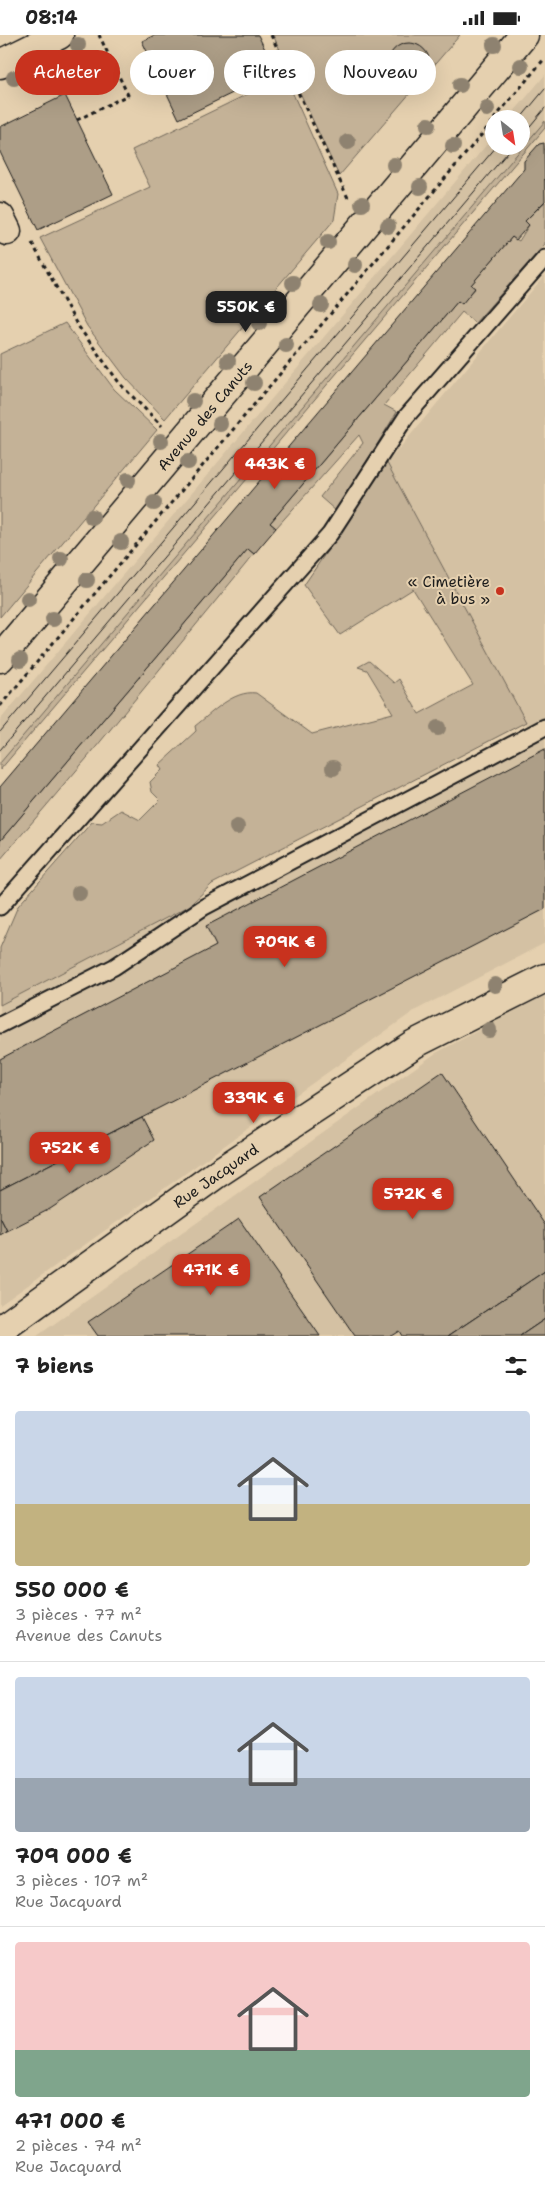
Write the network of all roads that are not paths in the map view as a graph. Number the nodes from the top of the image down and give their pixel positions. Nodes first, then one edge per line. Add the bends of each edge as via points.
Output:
1 (59, 35) edge
2 (524, 35) edge
3 (0, 64) edge
4 (545, 259) edge
5 (0, 658) edge
6 (545, 727) edge
7 (0, 907) edge
8 (545, 978) edge
9 (0, 1025) edge
10 (0, 1331) edge

1 - 3 street
2 - 5 street, Avenue des Canuts
4 - 7 lane via 406,417 330,534
6 - 9 lane via 204,907 114,967
8 - 10 street, Rue Jacquard via 414,1044 218,1173

